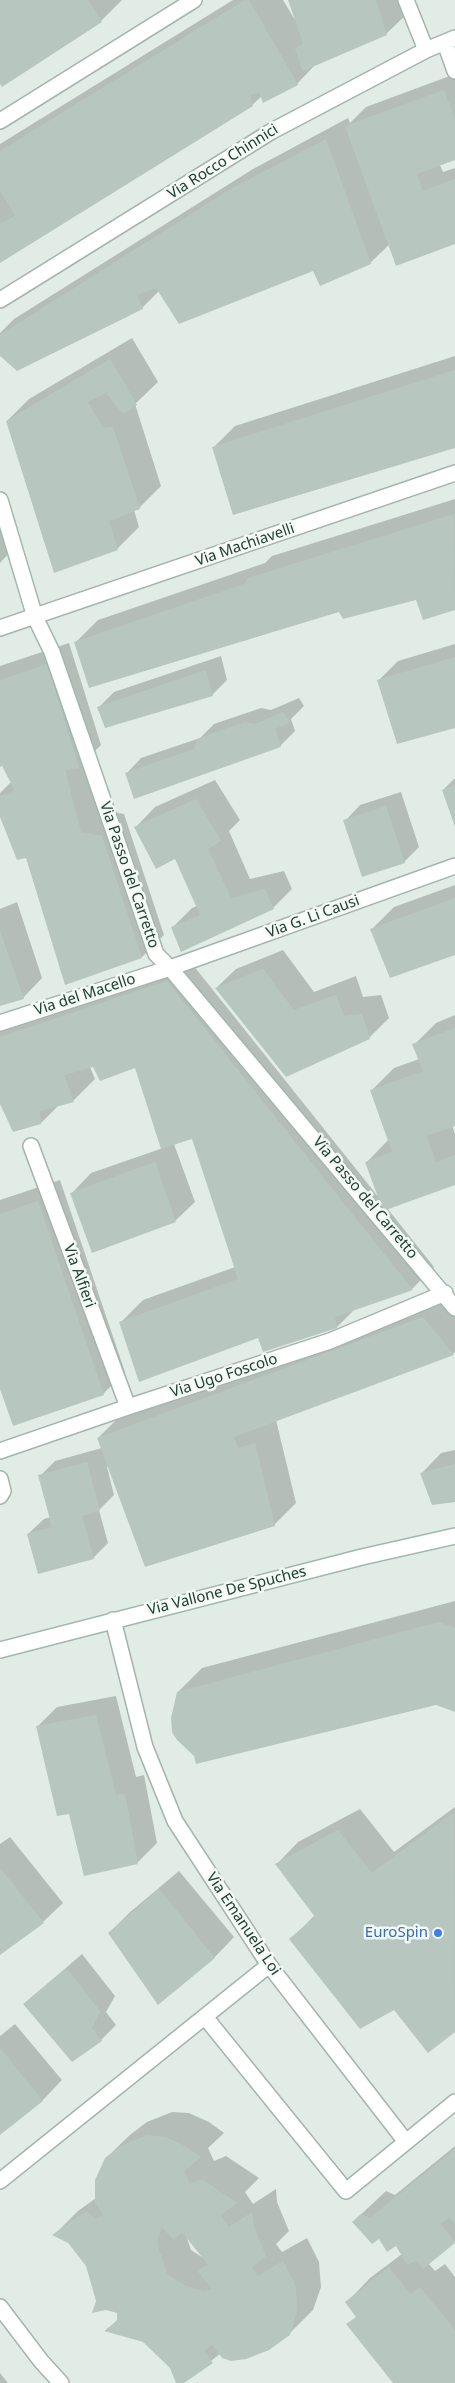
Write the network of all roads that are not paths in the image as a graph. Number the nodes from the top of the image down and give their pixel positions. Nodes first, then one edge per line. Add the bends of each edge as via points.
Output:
1 (194, 0) edge
2 (406, 0) edge
3 (450, 40) edge
4 (426, 50) junction
5 (455, 71) edge
6 (0, 121) edge
7 (0, 300) edge
8 (455, 473) edge
9 (0, 500) edge
10 (36, 616) junction
11 (0, 628) edge
12 (455, 866) edge
13 (170, 968) junction
14 (0, 1023) edge
15 (31, 1146) dead end
16 (445, 1293) junction
17 (455, 1308) edge
18 (128, 1406) junction
19 (0, 1451) edge
20 (0, 1478) edge
21 (0, 1496) edge
22 (455, 1536) edge
23 (113, 1620) junction
24 (0, 1650) edge
25 (269, 1965) junction
26 (205, 2017) junction
27 (455, 2102) edge
28 (406, 2142) junction
29 (0, 2181) edge
30 (0, 2307) edge
31 (61, 2383) edge

1 - 6 street
2 - 4 street
3 - 4 street, Via Rocco Chinnici
3 - 5 street
4 - 7 street, Via Rocco Chinnici via 272,131
8 - 10 street, Via Machiavelli
9 - 10 street, Via Passo del Carretto
10 - 11 street, Via Machiavelli
10 - 13 street, Via Passo del Carretto via 52,652 156,954
12 - 13 street, Via G. Li Causi
13 - 14 street, Via del Macello
13 - 16 street, Via Passo del Carretto
15 - 18 street, Via Alfieri
16 - 17 street, Via Passo del Carretto
16 - 18 street, Via Ugo Foscolo via 330,1341
18 - 19 street, Via Ugo Foscolo
20 - 21 street via 3,1491
22 - 23 street, Via Vallone De Spuches
23 - 24 street, Via Vallone De Spuches
23 - 25 street, Via Emanuela Loi via 145,1747 175,1821
25 - 26 street
25 - 28 street, Via Emanuela Loi
26 - 28 street via 346,2191
26 - 29 street
27 - 28 street
30 - 31 street

